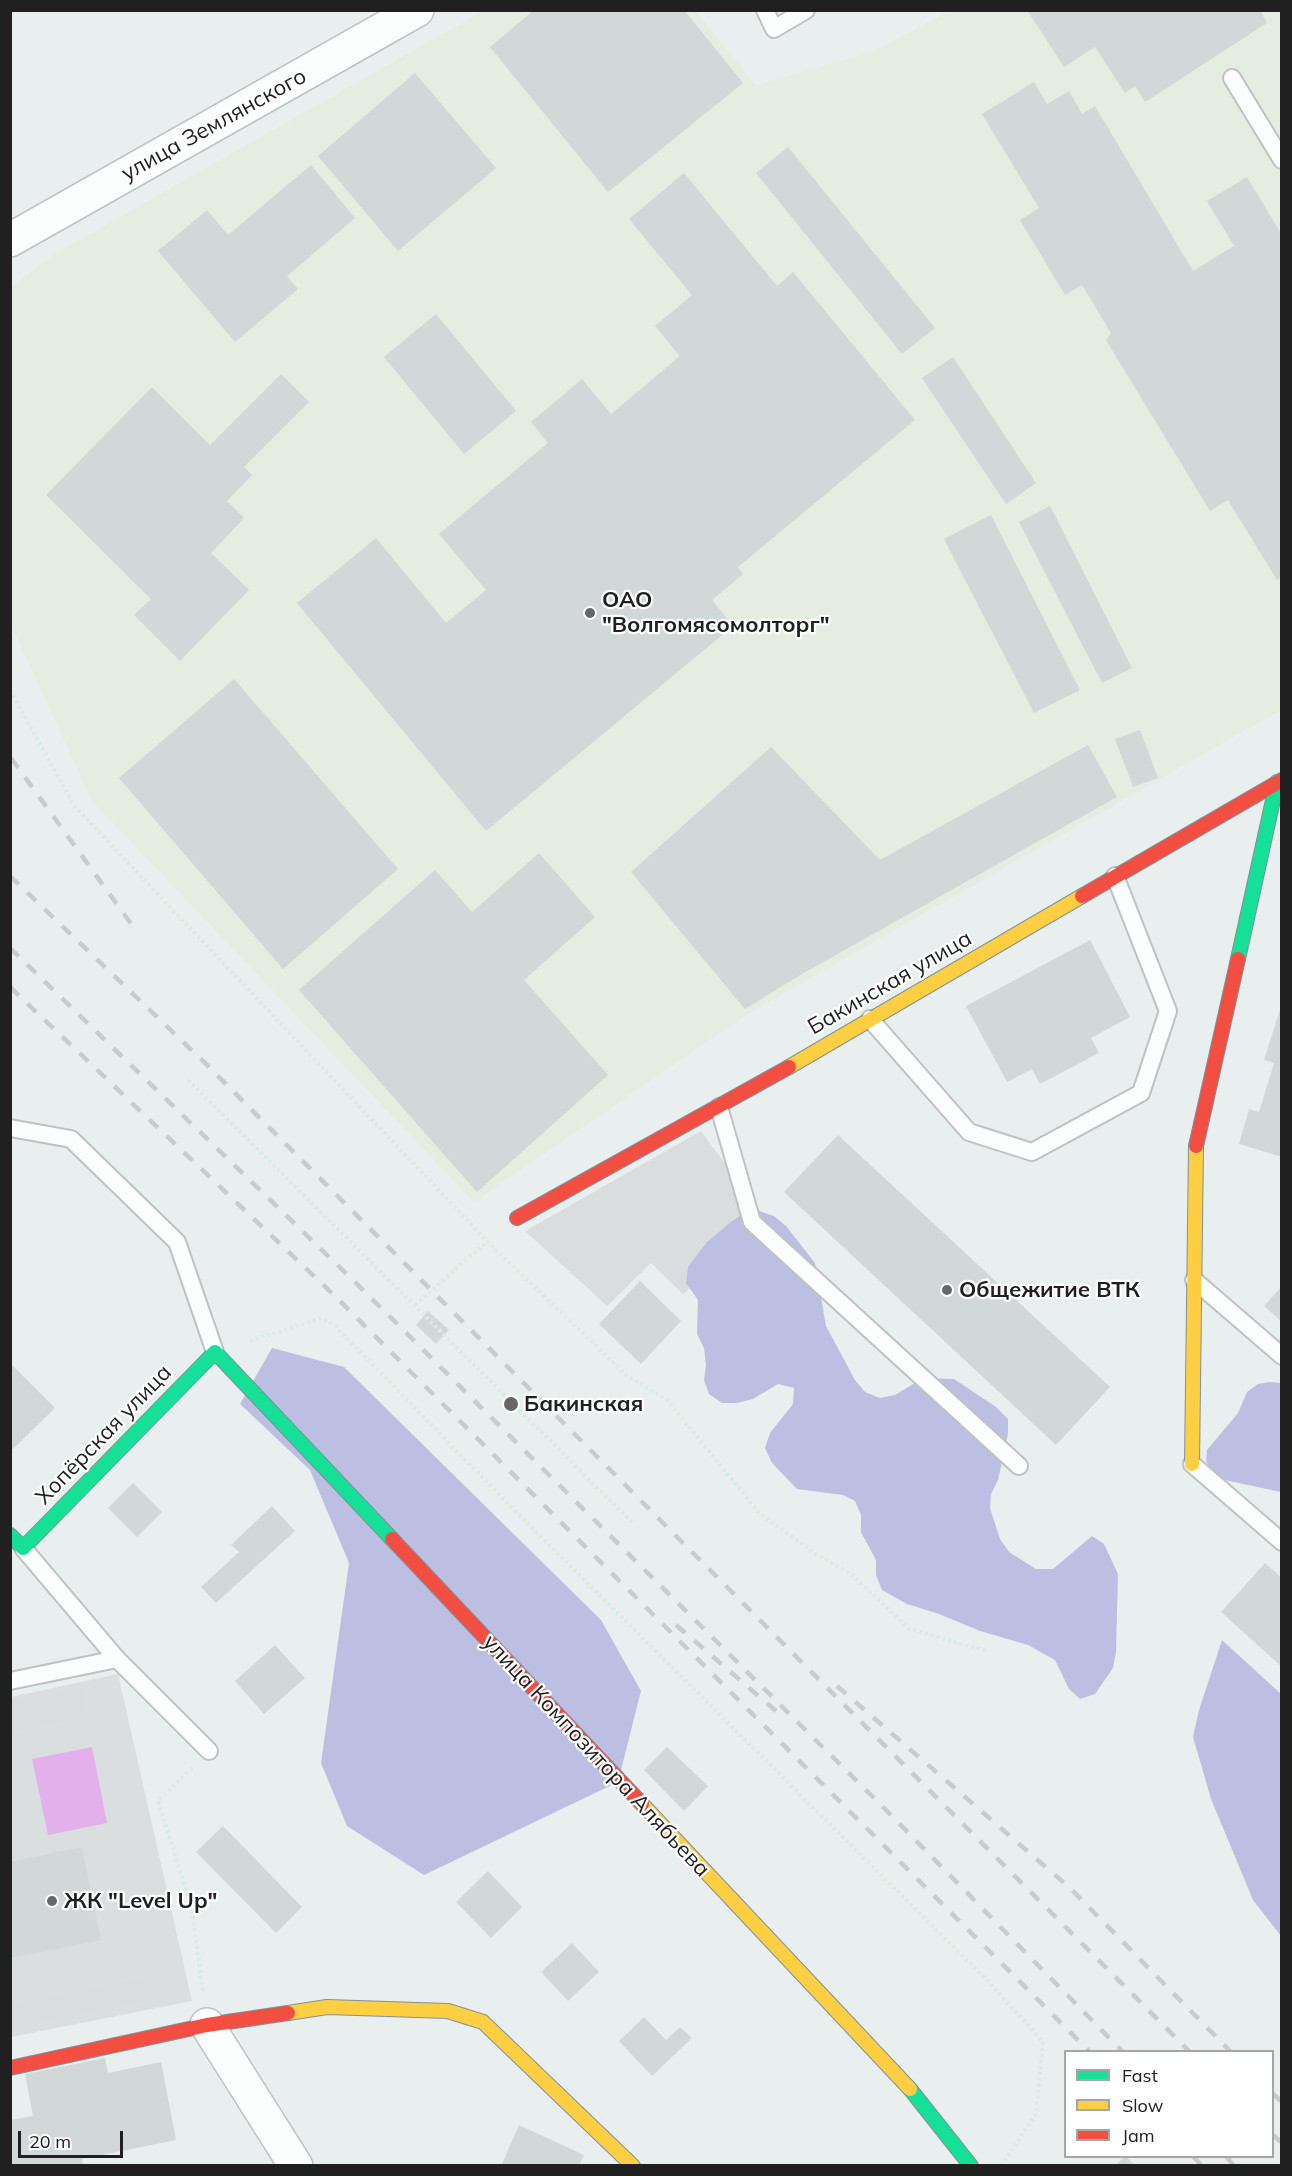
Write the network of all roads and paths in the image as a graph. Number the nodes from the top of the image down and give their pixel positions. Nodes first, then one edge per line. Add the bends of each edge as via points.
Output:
1 (417, 10) edge
2 (765, 10) edge
3 (806, 10) edge
4 (1232, 78) dead end
5 (1281, 160) edge
6 (10, 240) edge
7 (10, 690) edge
8 (1279, 781) edge
9 (1115, 876) junction
10 (870, 1019) junction
11 (189, 1080) dead end
12 (719, 1107) junction
13 (10, 1128) edge
14 (517, 1218) dead end
15 (487, 1241) junction
16 (1194, 1280) junction
17 (414, 1305) junction
18 (215, 1352) junction
19 (1281, 1356) edge
20 (1192, 1464) joint
21 (1019, 1466) dead end
22 (632, 1522) dead end
23 (10, 1535) edge
24 (1281, 1542) edge
25 (23, 1548) junction
26 (987, 1651) dead end
27 (117, 1659) junction
28 (10, 1681) edge
29 (209, 1751) joint
30 (207, 2025) junction
31 (10, 2068) edge
32 (296, 2166) edge
33 (633, 2166) edge
34 (971, 2166) edge
35 (1001, 2166) edge

1 - 6 street, улица Землянского
2 - 3 lane via 774,28
4 - 5 lane
7 - 15 path via 75,807
8 - 9 street, Бакинская улица
8 - 16 street via 1196,1148
9 - 10 street, Бакинская улица
9 - 10 lane via 1168,1011 1141,1093 1032,1152 969,1132
10 - 12 street, Бакинская улица
11 - 17 path
12 - 14 street, Бакинская улица
12 - 21 lane via 752,1222
13 - 18 lane via 70,1138 177,1242
15 - 17 path
15 - 26 path via 626,1375 667,1400 760,1514 854,1576 909,1629
16 - 19 lane
16 - 20 street
17 - 22 path
18 - 25 street, Хопёрская улица
18 - 34 street, улица Композитора Алябьева via 903,2081
18 - 35 path via 322,1318 334,1325 533,1529 987,1980 1043,2042 1036,2114
20 - 24 lane
23 - 25 street
25 - 27 lane
27 - 28 lane
27 - 29 lane
29 - 30 path via 158,1801 192,1909
30 - 31 street
30 - 32 street
30 - 33 street via 327,2007 448,2011 483,2022

